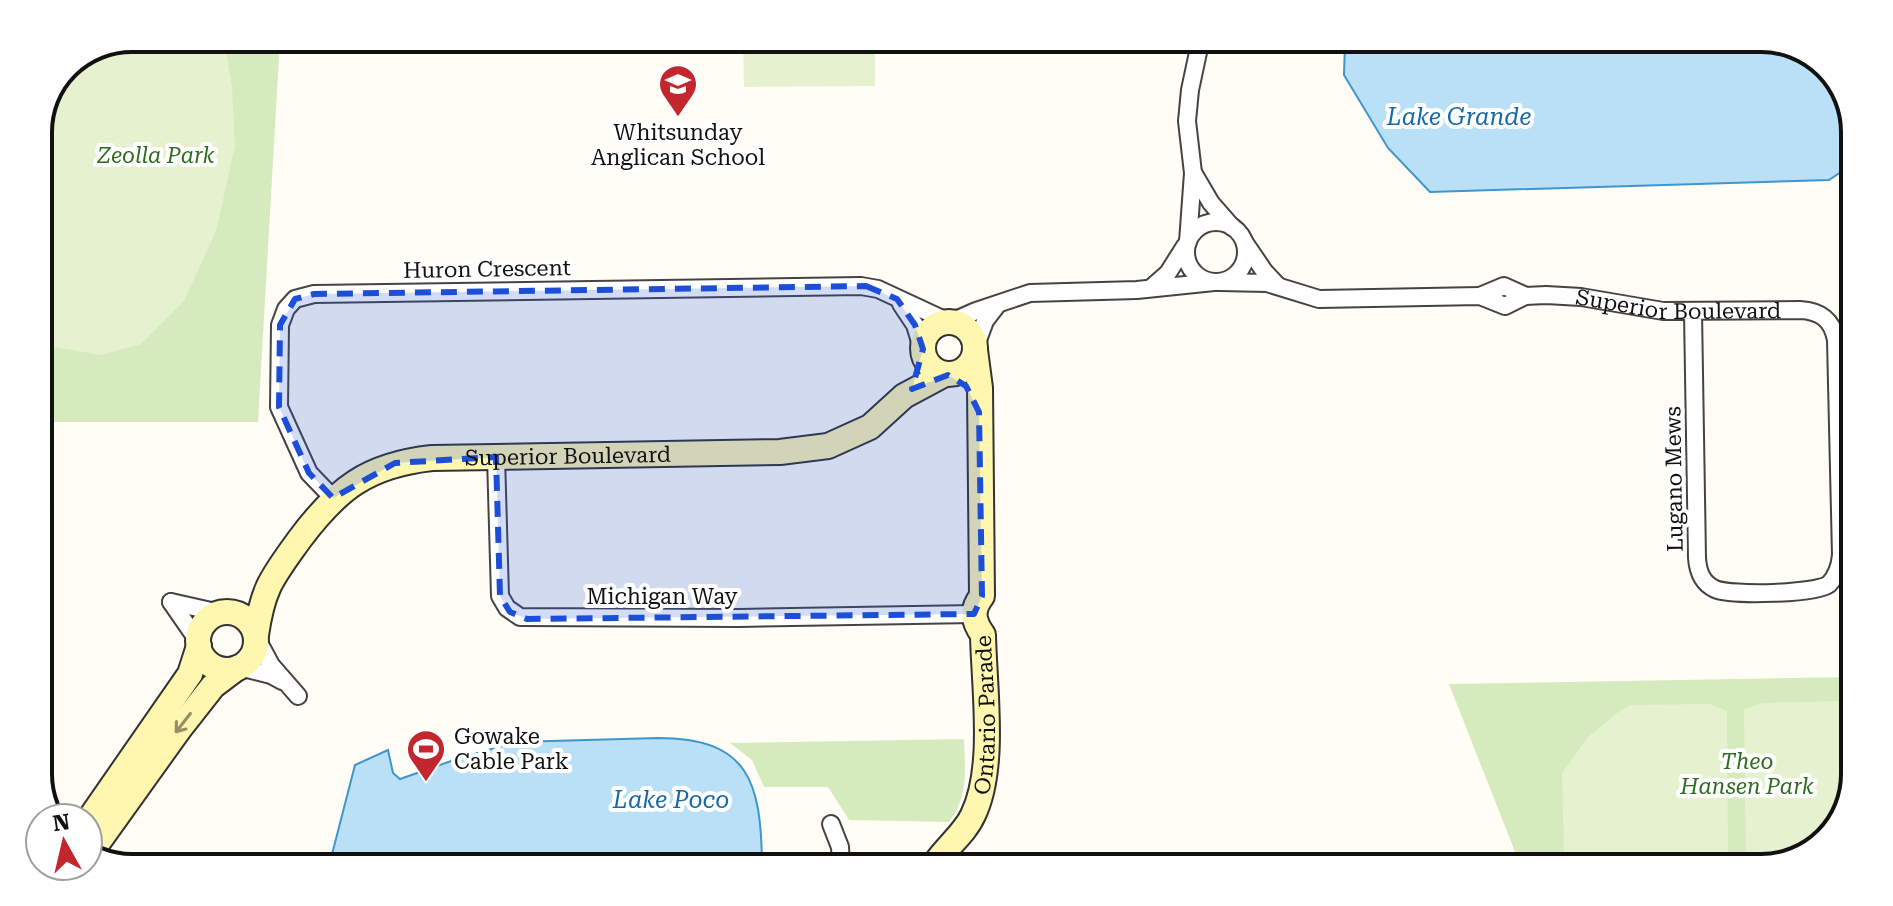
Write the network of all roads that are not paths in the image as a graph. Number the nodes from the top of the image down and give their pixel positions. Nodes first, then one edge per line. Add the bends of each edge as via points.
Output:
1 (1198, 52) edge
2 (1193, 173) junction
3 (1232, 227) junction
4 (1244, 241) junction
5 (1188, 242) junction
6 (1217, 282) junction
7 (1278, 286) junction
8 (1151, 288) junction
9 (897, 299) junction
10 (998, 304) junction
11 (1693, 312) junction
12 (1827, 320) joint
13 (950, 322) junction
14 (922, 349) junction
15 (975, 349) junction
16 (947, 374) junction
17 (904, 396) junction
18 (979, 412) junction
19 (496, 457) junction
20 (333, 498) junction
21 (269, 582) junction
22 (223, 613) junction
23 (974, 614) junction
24 (256, 636) junction
25 (199, 643) junction
26 (238, 668) junction
27 (101, 802) edge
28 (116, 817) junction
29 (831, 824) dead end
30 (104, 834) edge
31 (106, 849) edge
32 (840, 854) edge
33 (943, 854) edge

1 - 2 street via 1187,121
2 - 3 street
2 - 5 street
3 - 4 street
3 - 5 street via 1208,223
4 - 6 street via 1244,264 1237,274
4 - 7 street
5 - 6 street via 1186,255 1193,272
5 - 8 street
6 - 7 street, Superior Boulevard
6 - 8 street, Superior Boulevard
7 - 11 street, Superior Boulevard via 1319,299 1480,296 1502,286 1526,296
8 - 10 street, Superior Boulevard via 1040,292
9 - 13 street, Huron Crescent
9 - 14 street via 915,325
9 - 20 street, Huron Crescent via 873,287 853,286 314,294 295,299 280,325 279,407 309,473
10 - 13 street, Superior Boulevard
10 - 15 street
11 - 12 street, Superior Boulevard via 1800,310
11 - 12 street, Lugano Mews via 1697,563 1708,584 1730,592 1817,590 1831,582 1839,568 1837,343
13 - 14 street via 931,329
13 - 15 street via 970,332
14 - 16 street via 935,371
14 - 17 street, Superior Boulevard
15 - 16 street via 966,368
15 - 18 street, Ontario Parade
16 - 17 street, Superior Boulevard
16 - 18 street via 966,386
17 - 19 street, Superior Boulevard via 870,427 828,446 780,452
18 - 23 street, Ontario Parade via 982,596
19 - 20 street, Superior Boulevard via 395,463
19 - 23 street, Michigan Way via 500,596 520,617
20 - 21 street, Superior Boulevard
21 - 22 street, Superior Boulevard
21 - 24 street, Superior Boulevard
22 - 24 street via 243,617
22 - 25 street via 204,624
22 - 25 street via 171,602
23 - 33 street, Ontario Parade via 983,635 986,768 972,819
24 - 26 street via 253,654
24 - 26 street via 294,691 271,675
25 - 26 street via 211,665
25 - 27 street via 190,674
26 -> 28 street via 213,686
28 - 30 street
28 - 31 street
29 - 32 street

